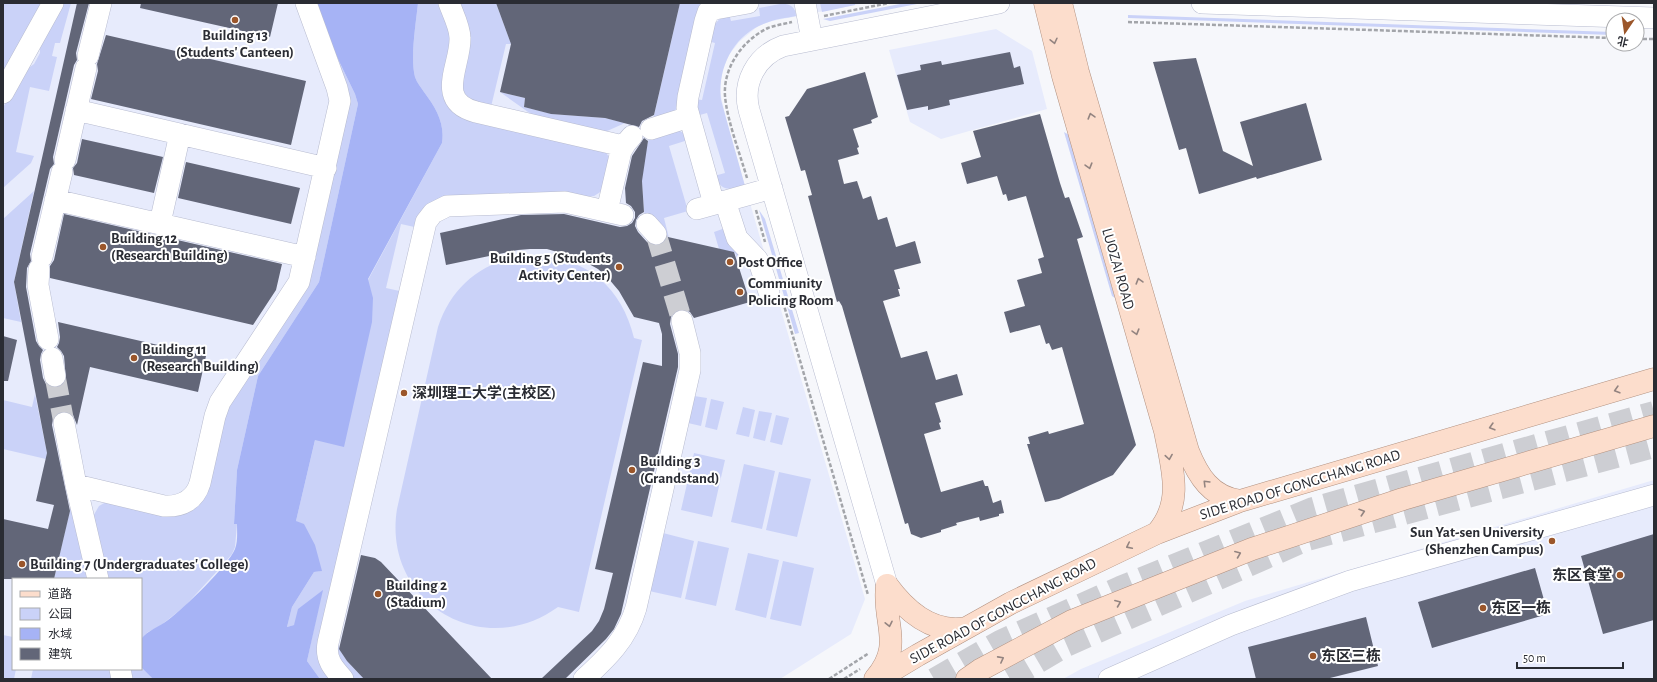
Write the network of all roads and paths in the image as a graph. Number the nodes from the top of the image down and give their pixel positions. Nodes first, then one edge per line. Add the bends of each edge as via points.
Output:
1 (53, 3) edge
2 (101, 3) edge
3 (306, 3) edge
4 (449, 3) edge
5 (748, 3) edge
6 (889, 3) edge
7 (999, 3) edge
8 (1045, 3) edge
9 (1061, 3) edge
10 (1202, 3) edge
11 (1228, 4) edge
12 (714, 6) edge
13 (812, 10) edge
14 (1654, 18) edge
15 (1128, 22) dead end
16 (1605, 38) edge
17 (812, 40) junction
18 (3, 93) edge
19 (76, 110) junction
20 (689, 117) junction
21 (651, 129) dead end
22 (180, 134) junction
23 (326, 168) junction
24 (772, 188) junction
25 (56, 200) junction
26 (712, 205) junction
27 (160, 223) junction
28 (305, 256) junction
29 (769, 292) dead end
30 (682, 321) tunnel mouth
31 (792, 335) dead end
32 (52, 358) tunnel mouth
33 (1654, 379) edge
34 (64, 423) tunnel mouth
35 (1654, 426) edge
36 (76, 485) junction
37 (1654, 495) edge
38 (1240, 501) junction
39 (1157, 533) junction
40 (98, 578) edge
41 (877, 589) junction
42 (966, 628) junction
43 (872, 652) dead end
44 (343, 679) edge
45 (584, 679) edge
46 (829, 679) edge
47 (875, 679) edge
48 (878, 679) edge
49 (967, 679) edge
50 (1109, 679) edge

1 - 18 street
2 - 19 street
3 - 23 street via 340,96
4 - 44 street via 460,38 452,87 455,97 463,107 476,112 628,141 615,213 565,202 447,206 433,213 426,222 327,647 330,664
5 - 12 street
6 - 13 path
7 - 17 street
8 -> 39 main road, LUOZAI ROAD via 1063,76 1165,431 1174,492 1169,517
38 -> 9 main road, LUOZAI ROAD via 1221,495 1208,485 1194,466 1188,451 1078,72
10 - 11 street
11 - 14 street
12 - 20 street via 708,12 705,21 687,101
13 - 17 street
15 - 16 path
17 - 24 street via 789,44 772,51 758,64 749,81 748,105
19 - 22 street
19 - 25 street
20 - 21 street
20 - 26 street
22 - 23 street
22 - 27 street
23 - 28 street
24 - 26 street
24 - 41 street
25 - 27 street
25 - 32 street via 38,285
26 - 29 street via 760,265
27 - 28 street
28 - 36 street via 298,285 220,402 200,483 191,499 178,506 164,506
30 - 45 street via 690,353 690,370 636,608 619,644
31 - 41 path
33 -> 38 main road, SIDE ROAD OF GONGCHANG ROAD
34 - 36 street
49 -> 35 main road via 1072,621 1252,548 1403,499
36 - 40 street
37 - 50 street via 1350,581 1231,625
38 - 39 main road, SIDE ROAD OF GONGCHANG ROAD
39 -> 42 main road, SIDE ROAD OF GONGCHANG ROAD
41 - 42 main road via 927,623 954,629
41 -> 47 main road via 886,605 891,648 884,668
42 - 48 main road, SIDE ROAD OF GONGCHANG ROAD
43 - 46 path

